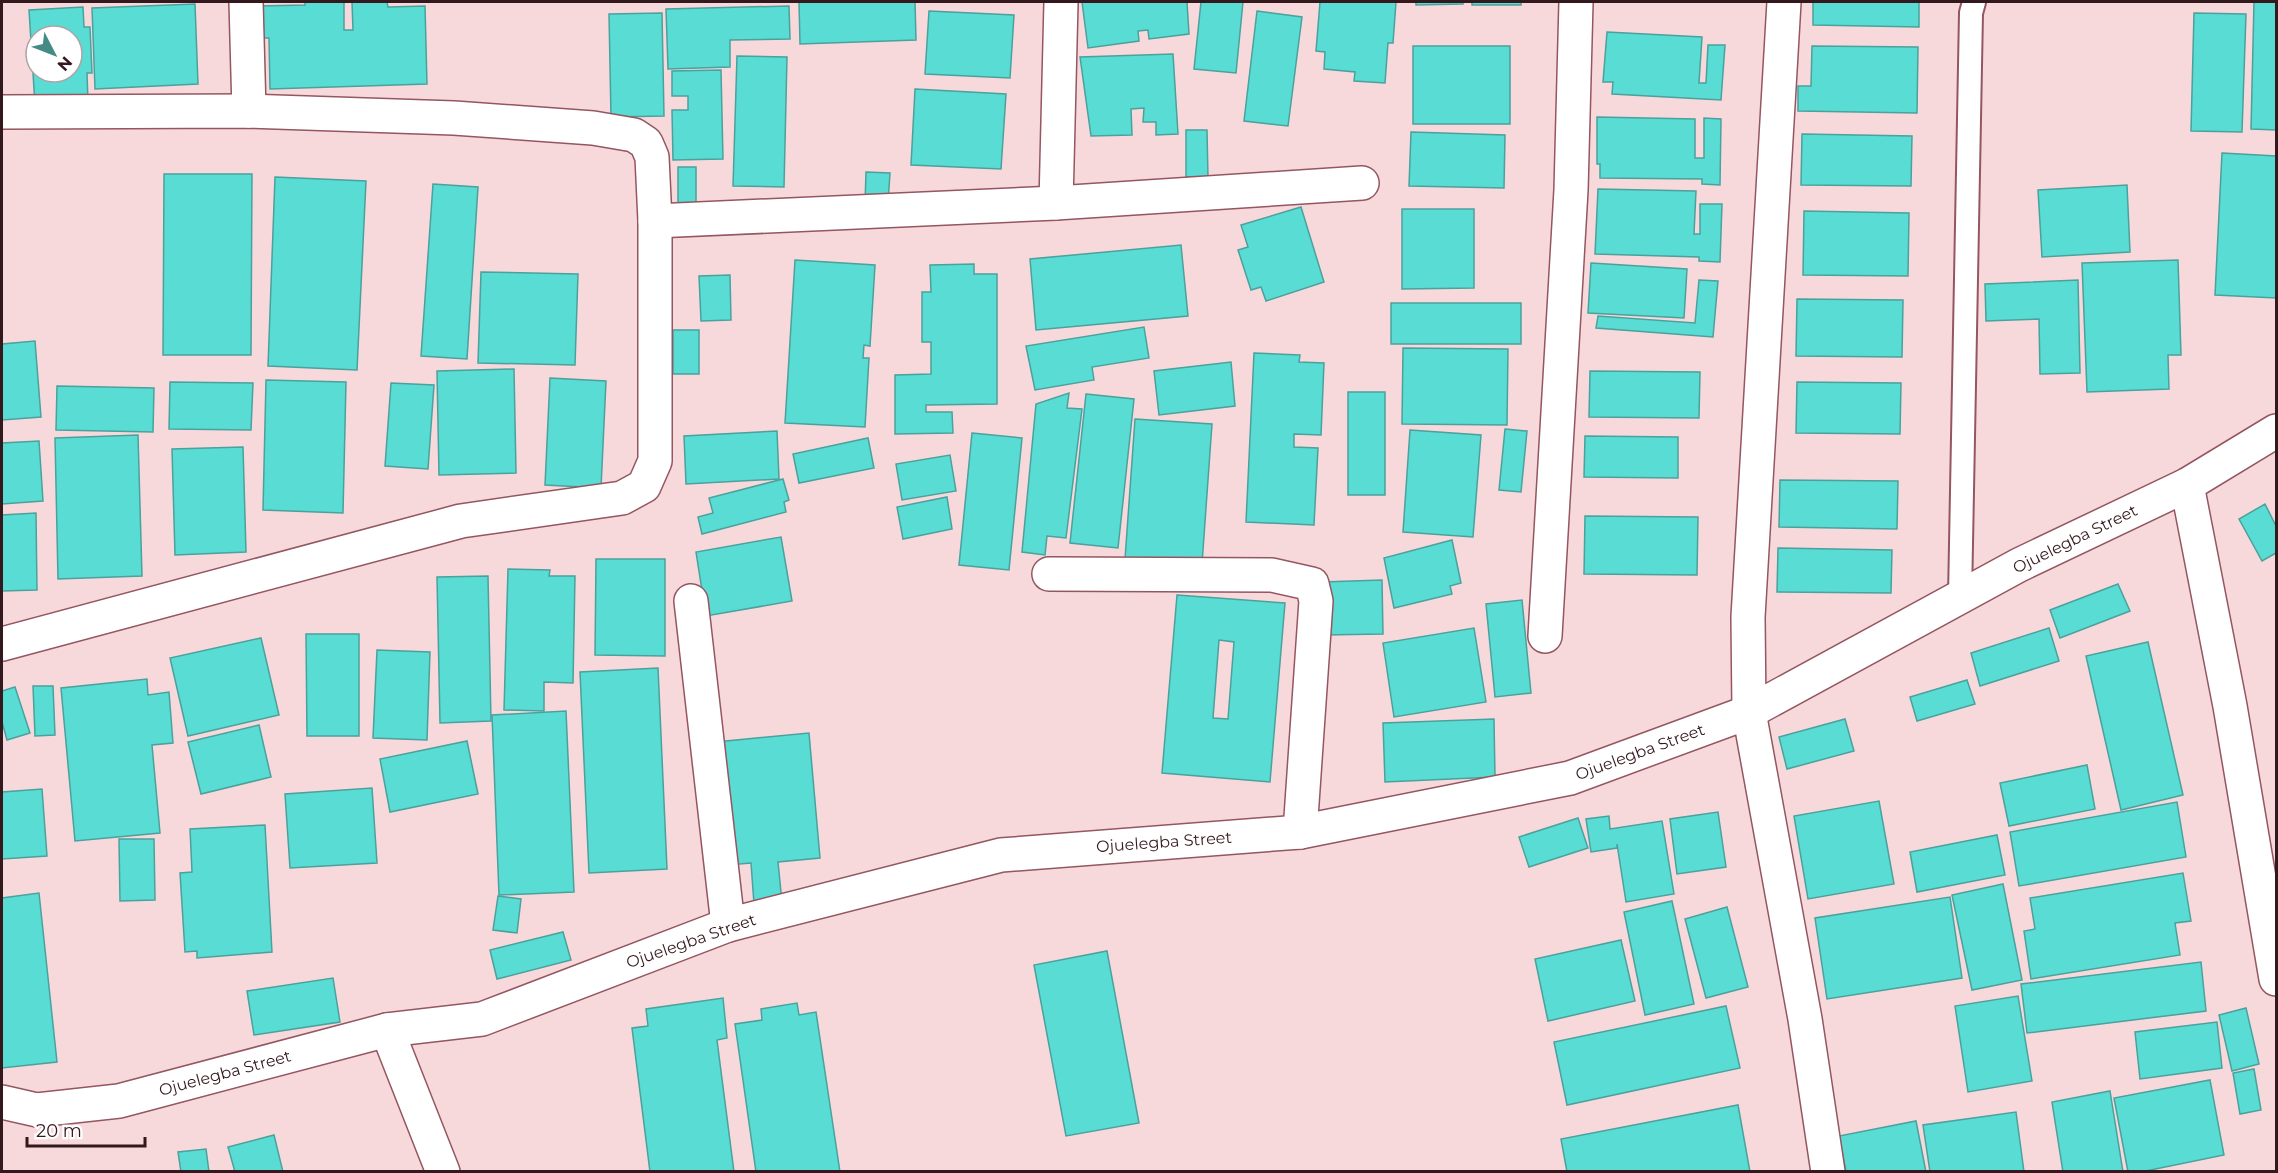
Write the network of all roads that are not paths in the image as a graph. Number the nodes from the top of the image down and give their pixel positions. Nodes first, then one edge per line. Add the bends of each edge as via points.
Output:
1 (246, 2) edge
2 (1061, 2) edge
3 (1576, 2) edge
4 (1784, 2) edge
5 (1974, 2) edge
6 (249, 111) junction
7 (2, 112) edge
8 (1362, 183) dead end
9 (1056, 202) junction
10 (655, 221) junction
11 (2277, 431) edge
12 (2187, 485) junction
13 (1049, 574) dead end
14 (1960, 597) junction
15 (692, 601) dead end
16 (1545, 636) dead end
17 (2, 644) edge
18 (1749, 712) junction
19 (1300, 832) junction
20 (728, 925) junction
21 (2277, 979) edge
22 (387, 1030) junction
23 (2, 1102) edge
24 (443, 1172) edge
25 (1828, 1172) edge

1 - 6 street
2 - 9 street
3 - 16 street via 1572,190
4 - 18 street via 1748,617
5 - 14 lane
6 - 7 street
6 - 10 street via 454,118 593,128 634,135 646,143 652,157
8 - 9 street
9 - 10 street
10 - 17 street via 655,461 644,486 622,498 461,521
11 - 12 street, Ojuelegba Street
12 - 14 street, Ojuelegba Street
12 - 21 street
13 - 19 street via 1272,575 1312,585 1316,601
14 - 18 street, Ojuelegba Street
15 - 20 street
18 - 19 street, Ojuelegba Street via 1570,778
18 - 25 street via 1806,1019
19 - 20 street, Ojuelegba Street via 1001,855
20 - 22 street, Ojuelegba Street via 482,1018
22 - 23 street, Ojuelegba Street via 118,1101 37,1110
22 - 24 street

